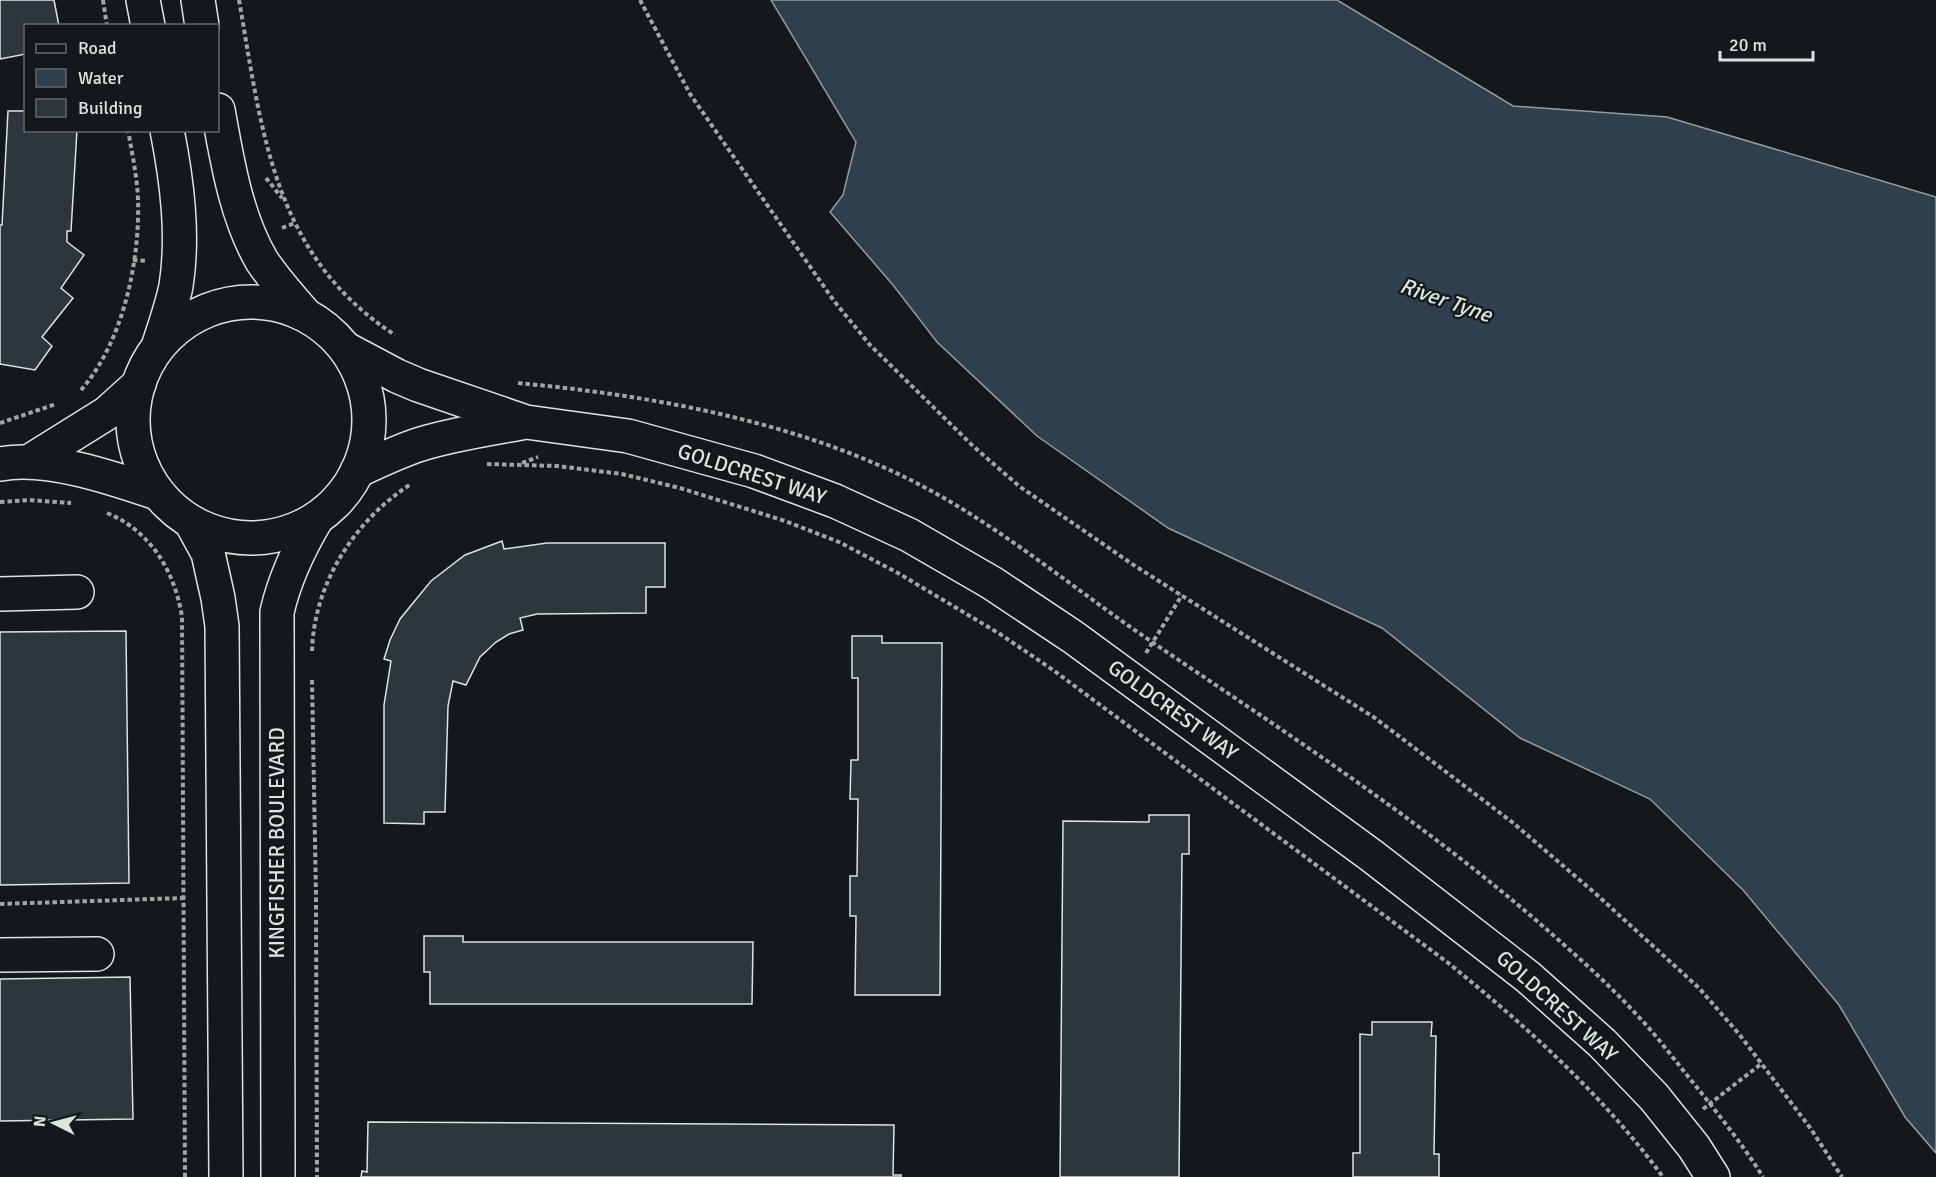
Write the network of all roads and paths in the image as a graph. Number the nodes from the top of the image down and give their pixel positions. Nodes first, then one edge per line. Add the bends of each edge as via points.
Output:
1 (103, 0) edge
2 (143, 0) edge
3 (198, 0) edge
4 (239, 0) edge
5 (640, 0) edge
6 (107, 24) edge
7 (148, 24) edge
8 (202, 24) edge
9 (219, 115) edge
10 (128, 132) edge
11 (167, 132) edge
12 (295, 223) junction
13 (252, 240) junction
14 (133, 260) junction
15 (178, 263) junction
16 (303, 312) junction
17 (398, 338) dead end
18 (159, 344) junction
19 (348, 350) junction
20 (508, 382) dead end
21 (516, 383) dead end
22 (139, 384) junction
23 (73, 395) dead end
24 (66, 401) dead end
25 (526, 422) junction
26 (0, 423) edge
27 (15, 463) edge
28 (476, 464) dead end
29 (357, 471) junction
30 (418, 480) dead end
31 (157, 493) junction
32 (0, 502) edge
33 (79, 504) dead end
34 (101, 511) dead end
35 (317, 518) junction
36 (191, 522) junction
37 (77, 592) dead end
38 (0, 594) edge
39 (1182, 595) junction
40 (312, 661) dead end
41 (312, 672) dead end
42 (1130, 678) junction
43 (184, 898) junction
44 (0, 904) edge
45 (97, 954) dead end
46 (0, 955) edge
47 (1761, 1064) junction
48 (1679, 1128) junction
49 (185, 1177) edge
50 (226, 1177) edge
51 (278, 1177) edge
52 (317, 1177) edge
53 (1663, 1177) edge
54 (1713, 1177) edge
55 (1842, 1177) edge

1 - 6 path
2 - 7 street
3 - 8 street
4 - 12 path via 265,141
5 - 39 path via 690,94 834,301 870,345 1019,486
9 - 13 street via 228,164
10 - 14 path via 138,201
11 - 15 street via 177,191
12 - 13 path
12 - 17 path via 329,277 349,300
13 - 16 street via 277,282
14 - 15 path
14 - 23 path via 121,314 104,358
15 - 18 street via 176,287
16 - 18 street via 280,304 233,303 195,315
16 - 19 street
18 - 22 street
19 - 25 street via 418,385
19 - 29 street via 361,378 368,424
20 - 21 path
22 - 27 street via 107,413
22 - 31 street via 132,427 144,474
24 - 26 path
25 - 29 street via 420,444
25 - 42 street, GOLDCREST WAY via 599,431 664,445 754,471 835,501 909,535 992,583
27 - 31 street via 91,473
28 - 53 path via 587,468 622,474 785,521 878,562 1000,634 1389,919 1497,1003 1580,1079
29 - 35 street via 344,492
30 - 40 path via 374,513 346,547 318,613
31 - 36 street
32 - 33 path
34 - 43 path via 136,530 160,555 179,601 183,653
35 - 36 street via 296,529 260,538 234,538
35 - 51 street, KINGFISHER BOULEVARD via 287,573 277,612
36 - 50 street via 208,553 222,626
37 - 38 street
39 - 42 path
39 - 47 path via 1375,718 1512,822 1699,988
41 - 52 path
42 - 48 street, GOLDCREST WAY via 1372,856 1528,977 1602,1043
43 - 44 path
43 - 49 path
45 - 46 street
47 - 48 path
47 - 55 path
48 - 54 street, GOLDCREST WAY

